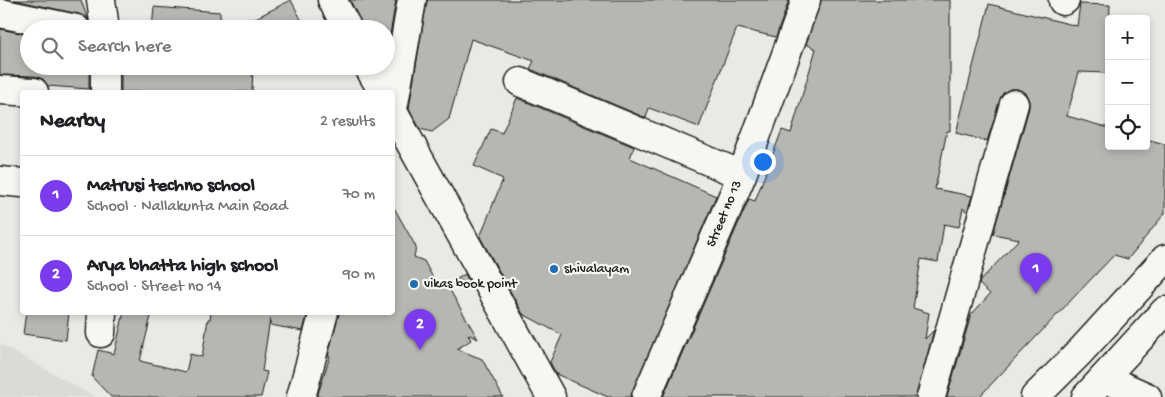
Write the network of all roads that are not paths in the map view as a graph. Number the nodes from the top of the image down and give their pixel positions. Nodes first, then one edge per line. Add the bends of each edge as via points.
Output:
1 (101, 0) edge
2 (332, 0) edge
3 (412, 0) edge
4 (806, 0) edge
5 (0, 13) edge
6 (33, 20) edge
7 (104, 20) edge
8 (343, 20) edge
9 (105, 75) edge
10 (373, 75) edge
11 (520, 82) dead end
12 (0, 90) edge
13 (105, 90) edge
14 (381, 90) edge
15 (393, 90) edge
16 (20, 91) edge
17 (1014, 104) dead end
18 (395, 116) edge
19 (742, 175) junction
20 (0, 181) edge
21 (20, 183) edge
22 (1165, 259) edge
23 (1165, 311) edge
24 (323, 315) edge
25 (1095, 388) edge
26 (301, 397) edge
27 (551, 397) edge
28 (646, 397) edge
29 (931, 397) edge
30 (1035, 397) edge
31 (1146, 397) edge

1 - 7 street
2 - 8 street
3 - 15 street
4 - 19 street, Street no 13
5 - 6 street
9 - 13 street
10 - 14 street
11 - 19 street
12 - 16 street
17 - 29 street
18 - 27 street
19 - 28 street, Street no 13
20 - 21 street
22 - 30 street via 1080,353
23 - 25 street
24 - 26 street
25 - 31 street

